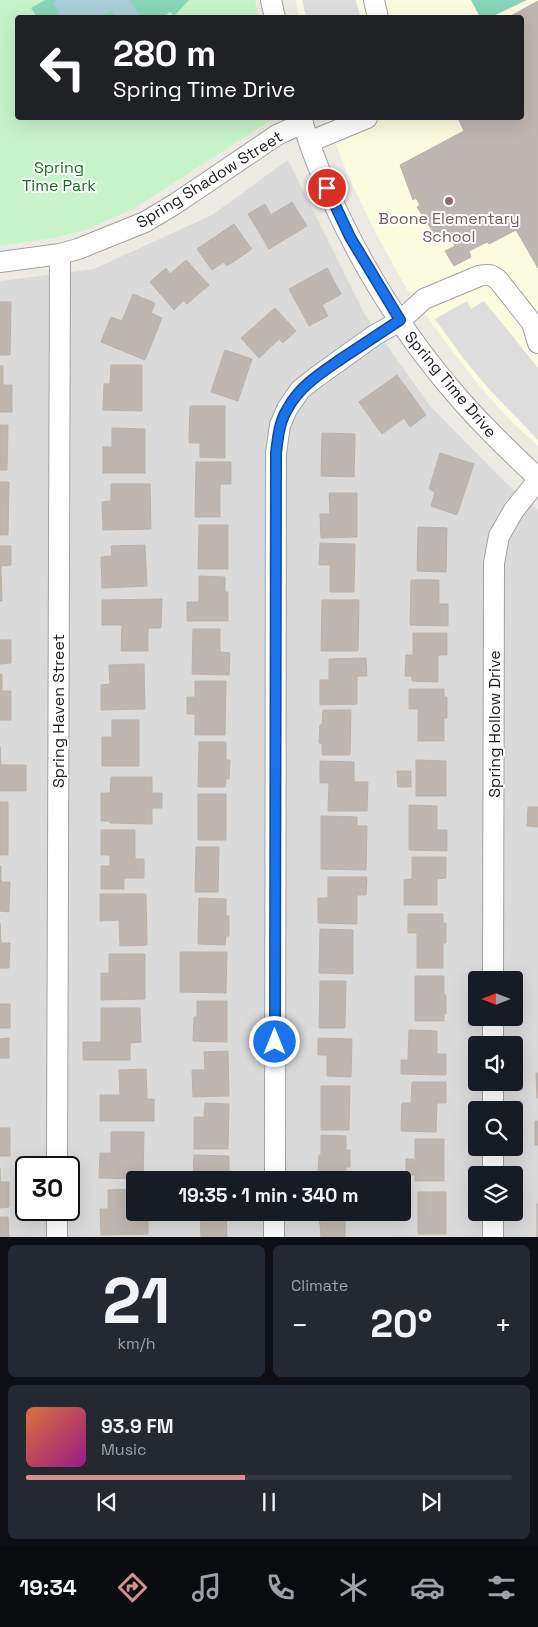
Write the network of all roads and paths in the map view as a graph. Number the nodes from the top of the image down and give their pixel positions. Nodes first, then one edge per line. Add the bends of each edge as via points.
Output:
1 (271, 0) edge
2 (374, 0) edge
3 (274, 15) edge
4 (377, 15) edge
5 (354, 120) edge
6 (304, 128) edge
7 (60, 254) junction
8 (0, 262) edge
9 (400, 320) junction
10 (535, 326) edge
11 (538, 343) edge
12 (538, 479) edge
13 (494, 971) edge
14 (57, 1156) edge
15 (274, 1171) edge
16 (57, 1221) edge
17 (274, 1221) edge
18 (493, 1221) edge
19 (56, 1237) edge
20 (274, 1237) edge
21 (493, 1237) edge

1 - 3 street
2 - 4 street
5 - 6 street, Spring Shadow Street
6 - 7 street, Spring Shadow Street via 277,135 145,222
6 - 9 street, Spring Time Drive via 350,237
7 - 8 street, Spring Shadow Street
7 - 14 street, Spring Haven Street
9 - 10 street via 424,299 488,274 499,281
9 - 12 street, Spring Time Drive via 457,396
9 - 15 street via 300,390 280,425 276,453
10 - 11 street
12 - 13 street, Spring Hollow Drive via 499,536 494,563
16 - 19 street
17 - 20 street
18 - 21 street

